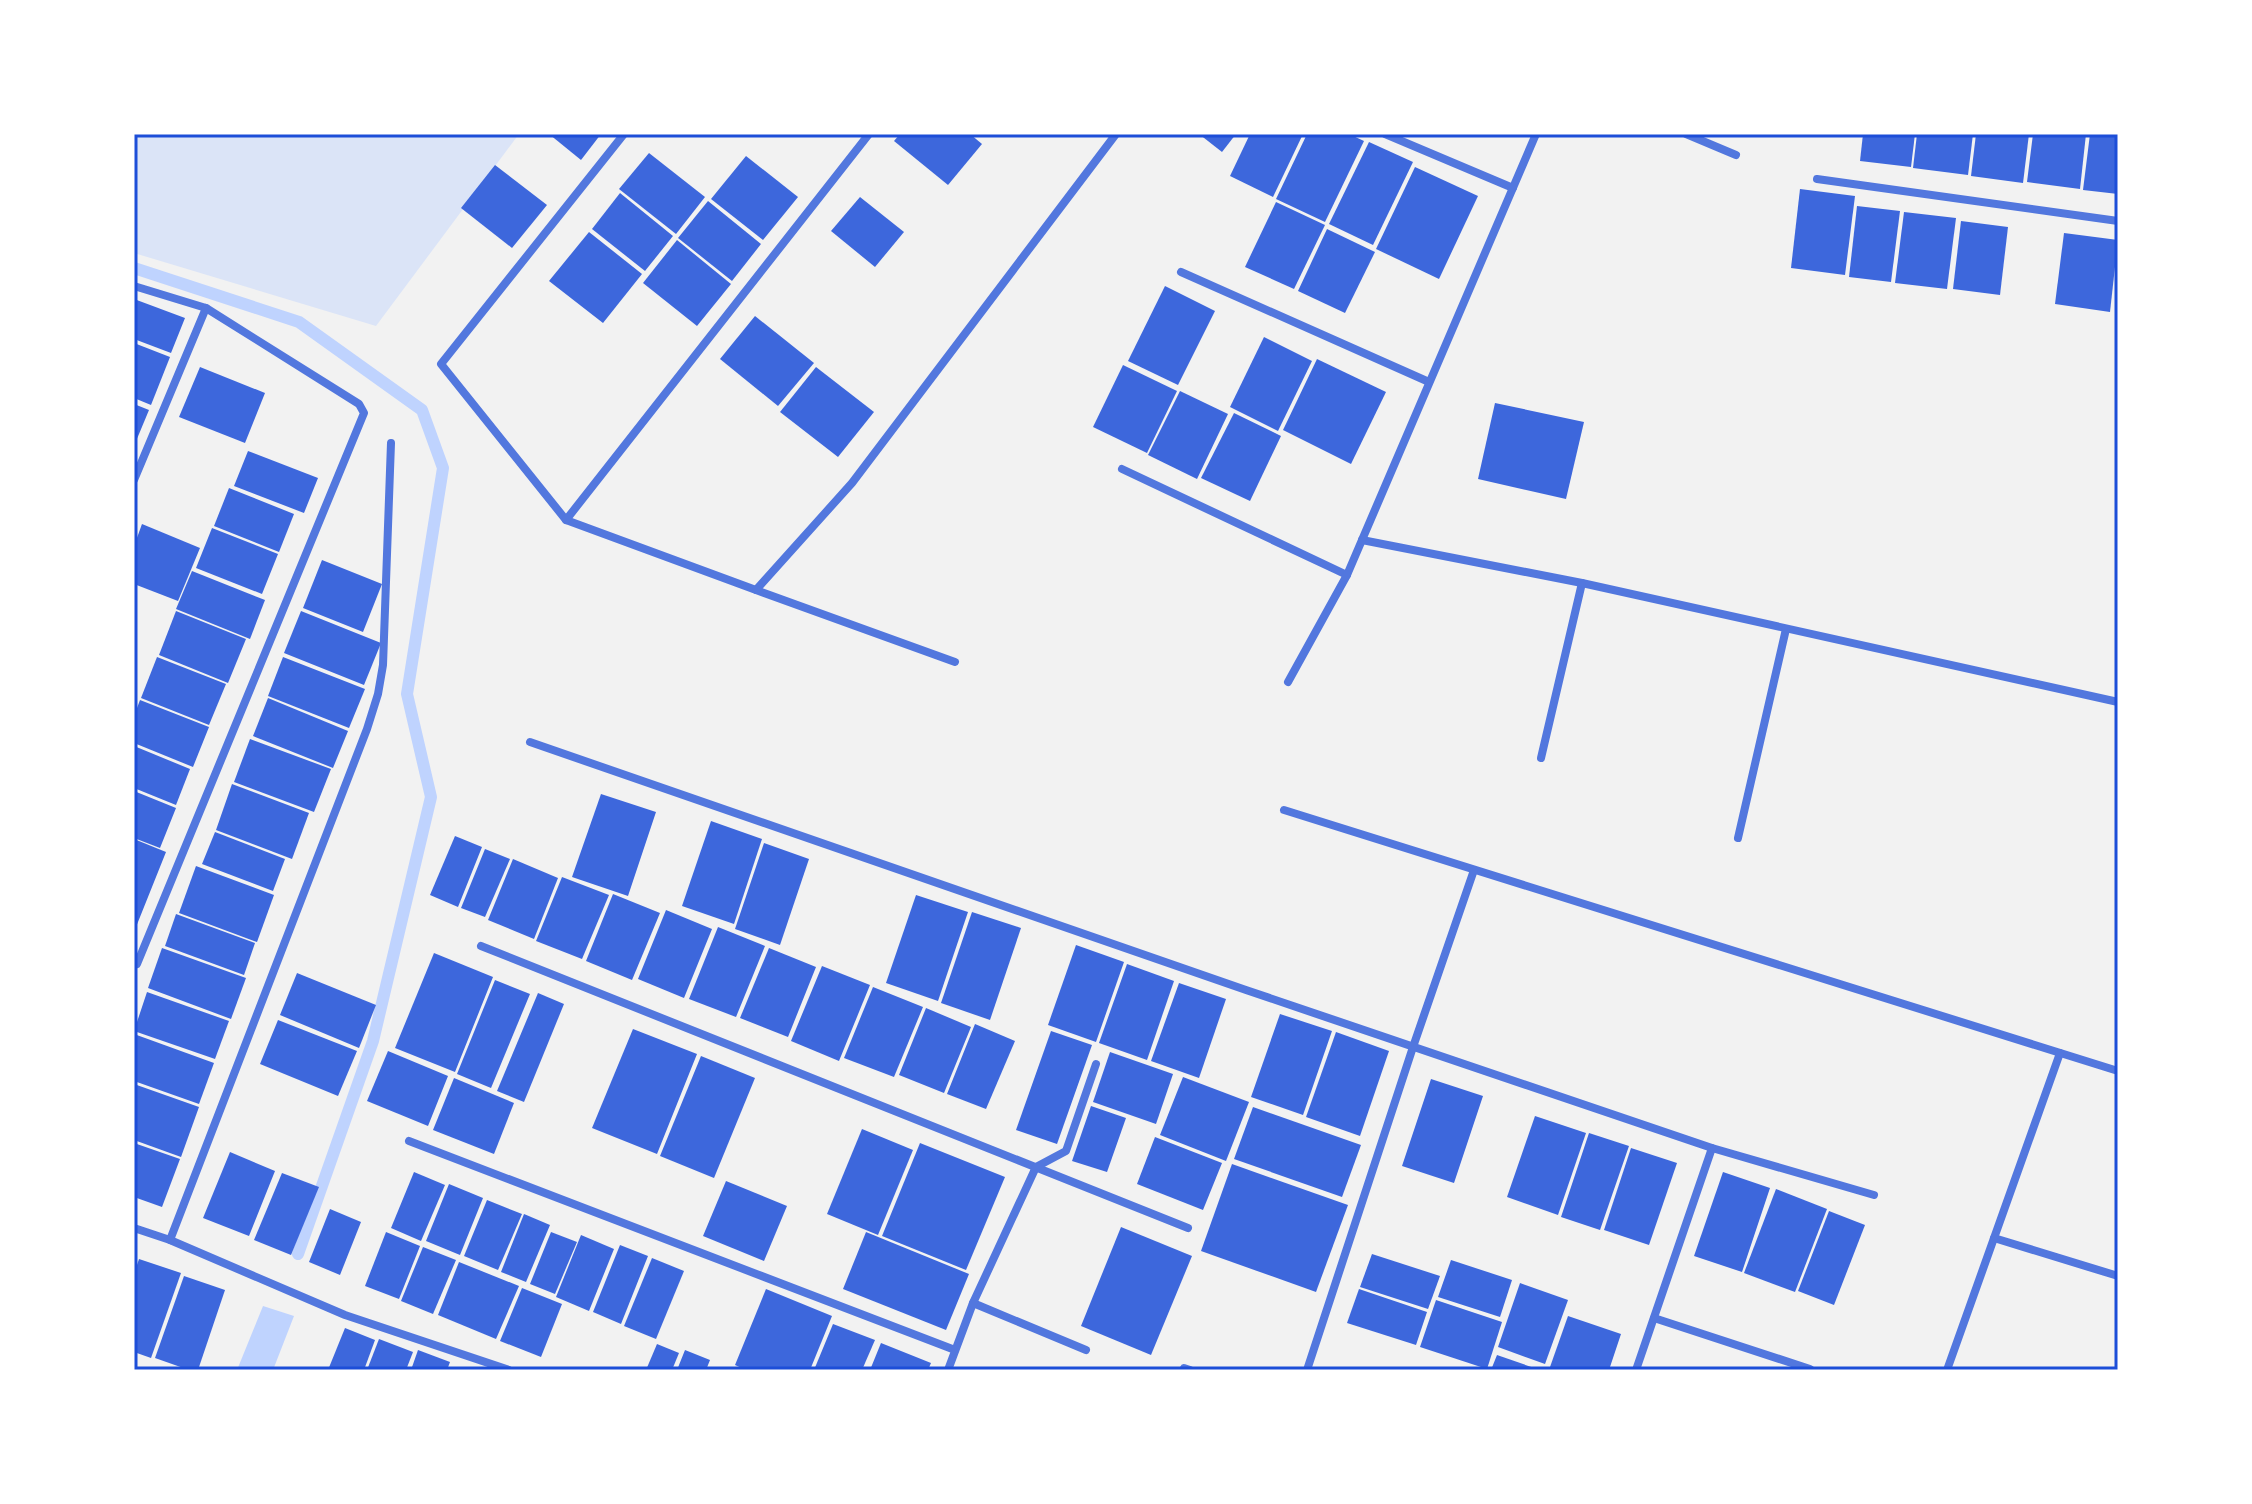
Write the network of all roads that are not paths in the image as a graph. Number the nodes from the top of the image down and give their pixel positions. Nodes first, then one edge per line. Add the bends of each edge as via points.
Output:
1 (624, 134) edge
2 (869, 134) edge
3 (1116, 134) edge
4 (1385, 134) edge
5 (1536, 134) edge
6 (1686, 134) edge
7 (1736, 155) dead end
8 (1817, 179) dead end
9 (1513, 188) junction
10 (2118, 221) edge
11 (1181, 272) dead end
12 (134, 286) edge
13 (206, 308) junction
14 (1429, 382) junction
15 (391, 443) dead end
16 (1122, 469) dead end
17 (134, 480) edge
18 (566, 520) junction
19 (1362, 540) junction
20 (1347, 575) junction
21 (1582, 583) junction
22 (756, 590) junction
23 (1786, 629) junction
24 (955, 662) dead end
25 (1288, 682) dead end
26 (2118, 702) edge
27 (530, 742) dead end
28 (1541, 758) dead end
29 (1284, 810) dead end
30 (1738, 838) dead end
31 (1474, 870) junction
32 (481, 946) dead end
33 (137, 964) dead end
34 (1413, 1047) junction
35 (2060, 1053) junction
36 (1096, 1064) dead end
37 (2118, 1071) edge
38 (409, 1141) dead end
39 (1712, 1148) junction
40 (1036, 1167) junction
41 (1874, 1195) dead end
42 (134, 1228) edge
43 (1188, 1228) dead end
44 (1994, 1238) junction
45 (170, 1240) junction
46 (2118, 1276) edge
47 (973, 1303) junction
48 (1654, 1318) junction
49 (955, 1350) junction
50 (1086, 1350) dead end
51 (1810, 1369) edge
52 (509, 1370) edge
53 (948, 1370) edge
54 (1307, 1370) edge
55 (1636, 1370) edge
56 (1947, 1370) edge

1 - 18 street via 441,364
2 - 18 street
3 - 22 street via 852,483
4 - 9 street
5 - 9 street
6 - 7 street
8 - 10 street
9 - 14 street
11 - 14 street
12 - 13 street
13 - 17 street
13 - 33 street via 359,404 364,413
14 - 19 street
15 - 45 street via 378,694
16 - 20 street
18 - 22 street
19 - 20 street
19 - 21 street
20 - 25 street
21 - 23 street
21 - 28 street
22 - 24 street
23 - 26 street
23 - 30 street
27 - 34 street
29 - 31 street
31 - 34 street
31 - 35 street
32 - 40 street
34 - 39 street
34 - 54 street
35 - 37 street
35 - 44 street
36 - 40 street via 1066,1151
38 - 49 street
39 - 41 street
39 - 48 street
40 - 43 street
40 - 47 street
42 - 45 street
44 - 46 street
44 - 56 street
45 - 52 street via 345,1315
47 - 49 street
47 - 50 street
48 - 51 street
48 - 55 street
49 - 53 street

